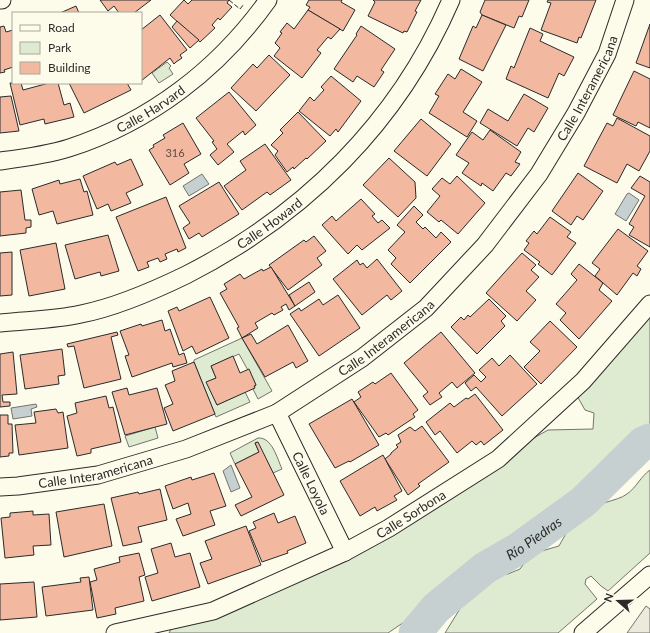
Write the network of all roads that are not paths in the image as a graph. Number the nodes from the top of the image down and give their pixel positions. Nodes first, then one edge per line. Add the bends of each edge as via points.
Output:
1 (268, 0) edge
2 (451, 0) edge
3 (625, 0) edge
4 (0, 161) edge
5 (650, 304) edge
6 (0, 324) edge
7 (277, 413) junction
8 (0, 487) edge
9 (345, 552) junction
10 (650, 575) edge
11 (115, 633) edge
12 (582, 633) edge

1 - 4 street, Calle Harvard via 230,48 208,69 142,116 68,148
2 - 6 street, Calle Howard via 438,30 410,78 374,128 334,171 279,219 215,260 150,293 81,314
3 - 7 street, Calle Interamericana via 607,54 576,113 539,174 485,245 426,308 362,358
5 - 9 street, Calle Sorbona via 583,381 498,459 389,528
7 - 8 street, Calle Interamericana via 186,449 98,475
7 - 9 street, Calle Loyola
9 - 11 street, Calle Sorbona via 213,611
10 - 12 street

